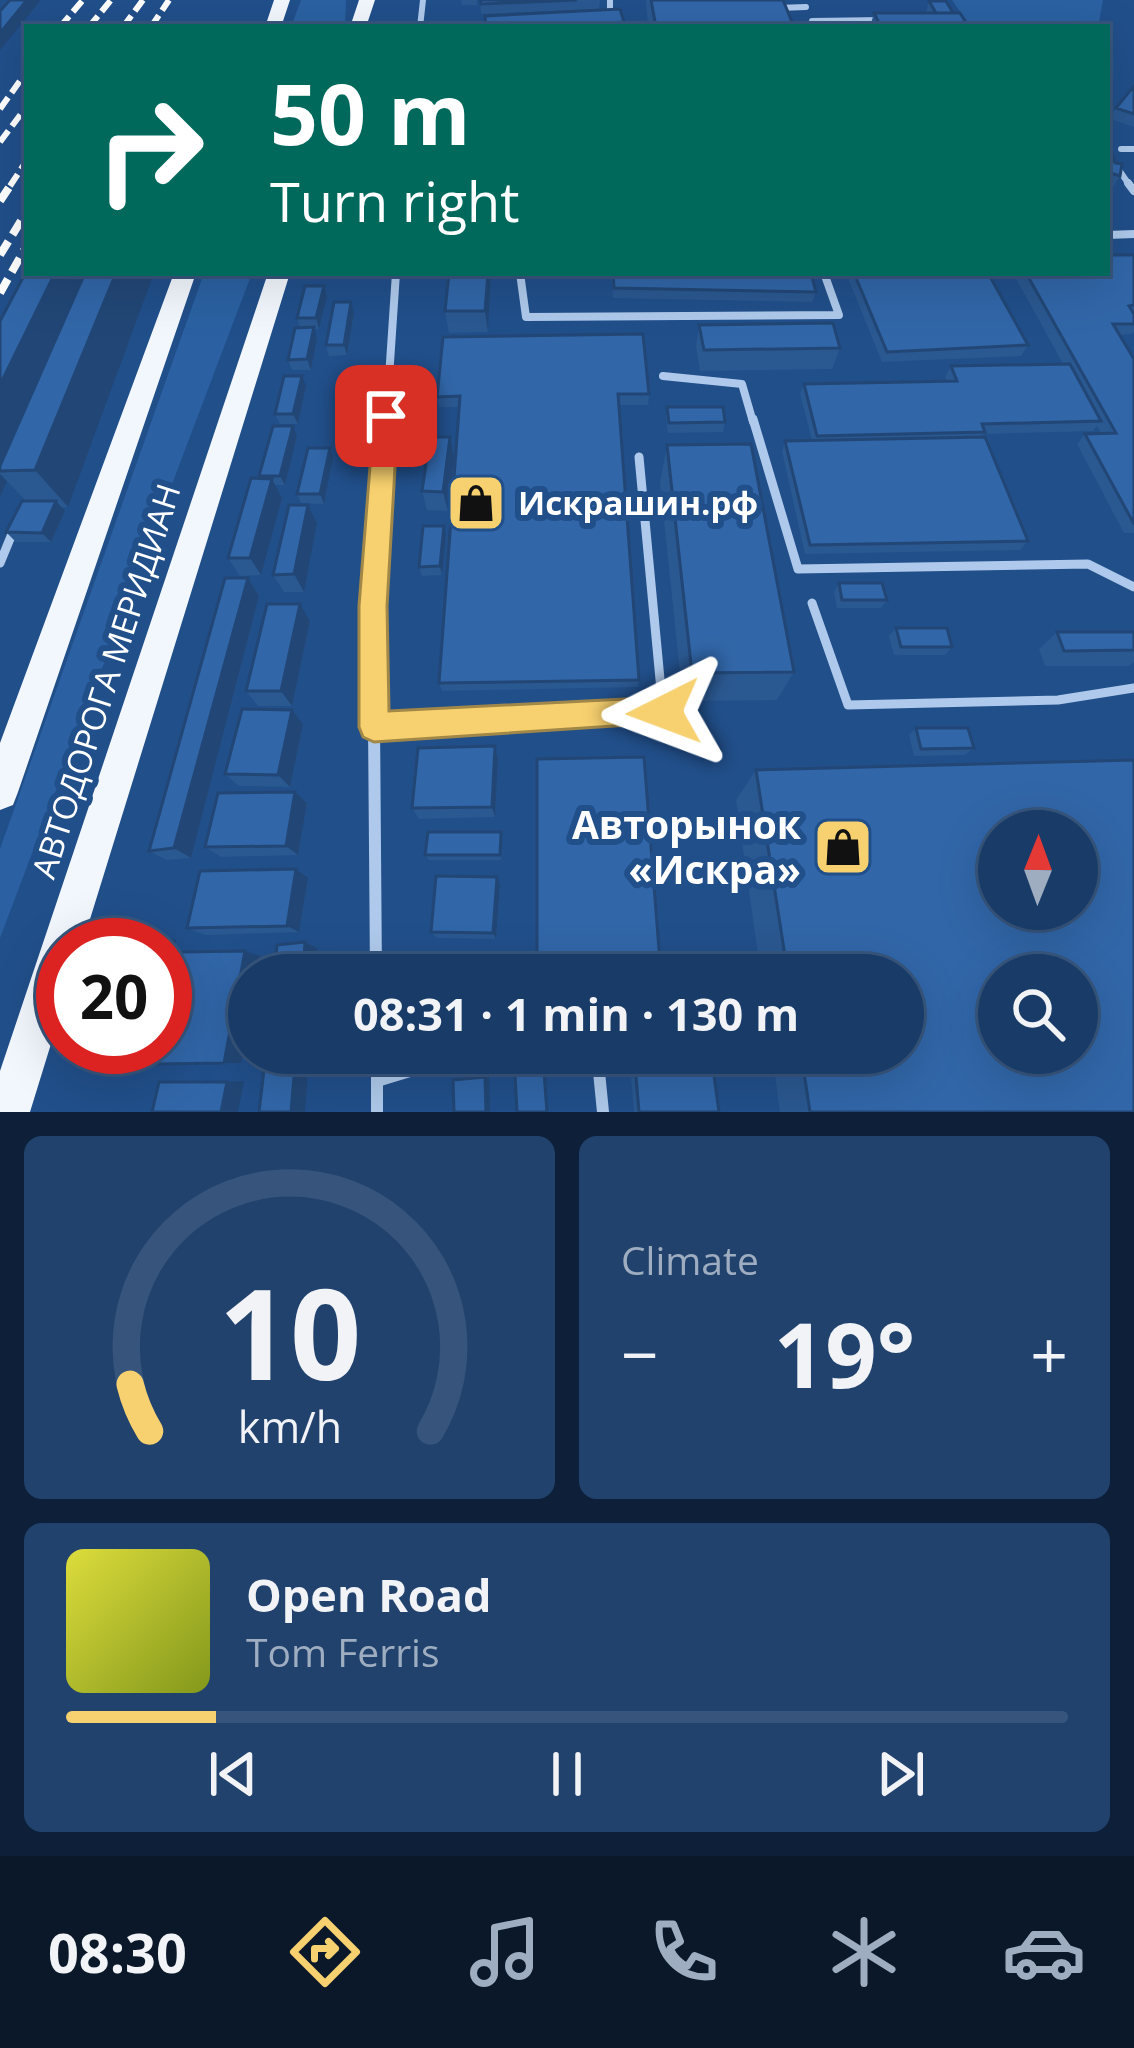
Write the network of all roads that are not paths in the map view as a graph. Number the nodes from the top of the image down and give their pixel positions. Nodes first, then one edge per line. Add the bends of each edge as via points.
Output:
1 (610, 0) edge
2 (804, 4) edge
3 (760, 8) edge
4 (587, 16) edge
5 (905, 20) edge
6 (813, 24) edge
7 (1121, 149) dead end
8 (1134, 149) edge
9 (1117, 167) edge
10 (1134, 190) edge
11 (184, 276) edge
12 (277, 276) edge
13 (396, 276) edge
14 (520, 276) edge
15 (825, 276) edge
16 (662, 376) dead end
17 (639, 457) dead end
18 (16, 522) edge
19 (0, 563) edge
20 (1134, 587) edge
21 (812, 603) dead end
22 (1134, 688) edge
23 (374, 727) junction
24 (0, 792) edge
25 (376, 954) edge
26 (377, 1074) edge
27 (400, 1074) edge
28 (599, 1074) edge
29 (377, 1081) junction
30 (8, 1112) edge
31 (377, 1112) edge
32 (603, 1112) edge

1 - 4 lane via 610,14
2 - 3 lane
2 - 6 lane
5 - 6 lane
7 - 8 lane
9 - 10 lane
11 - 24 main road, АВТОДОРОГА МЕРИДИАН
12 - 30 main road, АВТОДОРОГА МЕРИДИАН
13 - 23 lane via 373,606
14 - 15 lane via 526,316 839,315
16 - 20 lane via 742,384 798,569 1088,564
17 - 23 lane via 664,712
18 - 19 lane
21 - 22 lane via 848,705 1058,700
23 - 25 lane
26 - 29 lane
27 - 29 lane
28 - 32 lane
29 - 31 lane

